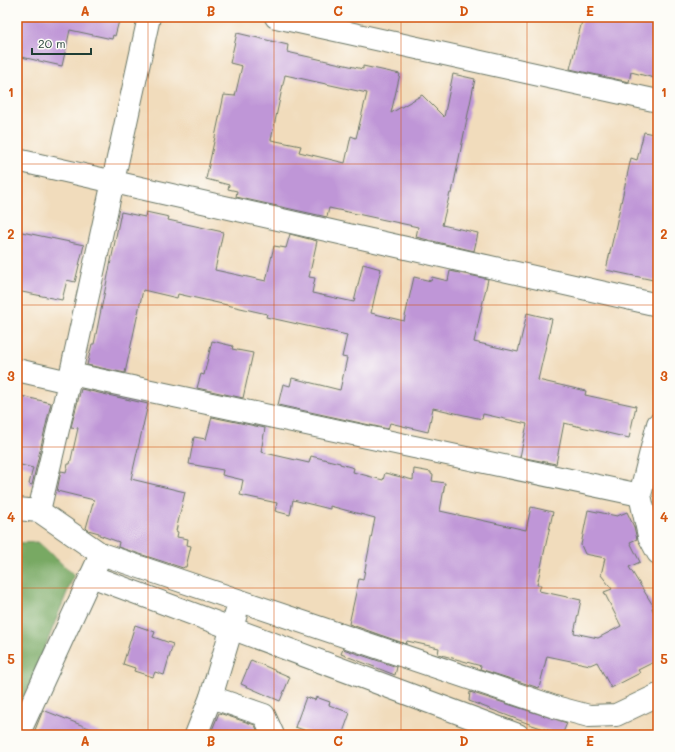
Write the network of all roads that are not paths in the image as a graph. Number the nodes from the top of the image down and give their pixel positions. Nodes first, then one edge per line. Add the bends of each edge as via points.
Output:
1 (149, 17) edge
2 (276, 17) edge
3 (658, 101) edge
4 (17, 160) edge
5 (113, 182) junction
6 (658, 305) edge
7 (17, 370) edge
8 (70, 378) junction
9 (658, 424) edge
10 (640, 495) junction
11 (17, 509) edge
12 (39, 511) junction
13 (658, 553) edge
14 (101, 554) junction
15 (91, 576) junction
16 (239, 602) junction
17 (232, 628) junction
18 (658, 695) edge
19 (211, 697) junction
20 (18, 735) edge
21 (196, 735) edge
22 (273, 735) edge
23 (518, 735) edge

1 - 5 street
2 - 3 street
4 - 5 street
5 - 6 street
5 - 8 street
7 - 8 street
8 - 10 street
8 - 12 street
9 - 10 street
10 - 13 street via 648,536
11 - 12 street
12 - 14 street
14 - 15 street
14 - 16 street
15 - 17 street
15 - 20 street
16 - 17 street
16 - 18 street via 589,716 616,716
17 - 19 street
17 - 23 street
19 - 21 street
19 - 22 street via 264,715

